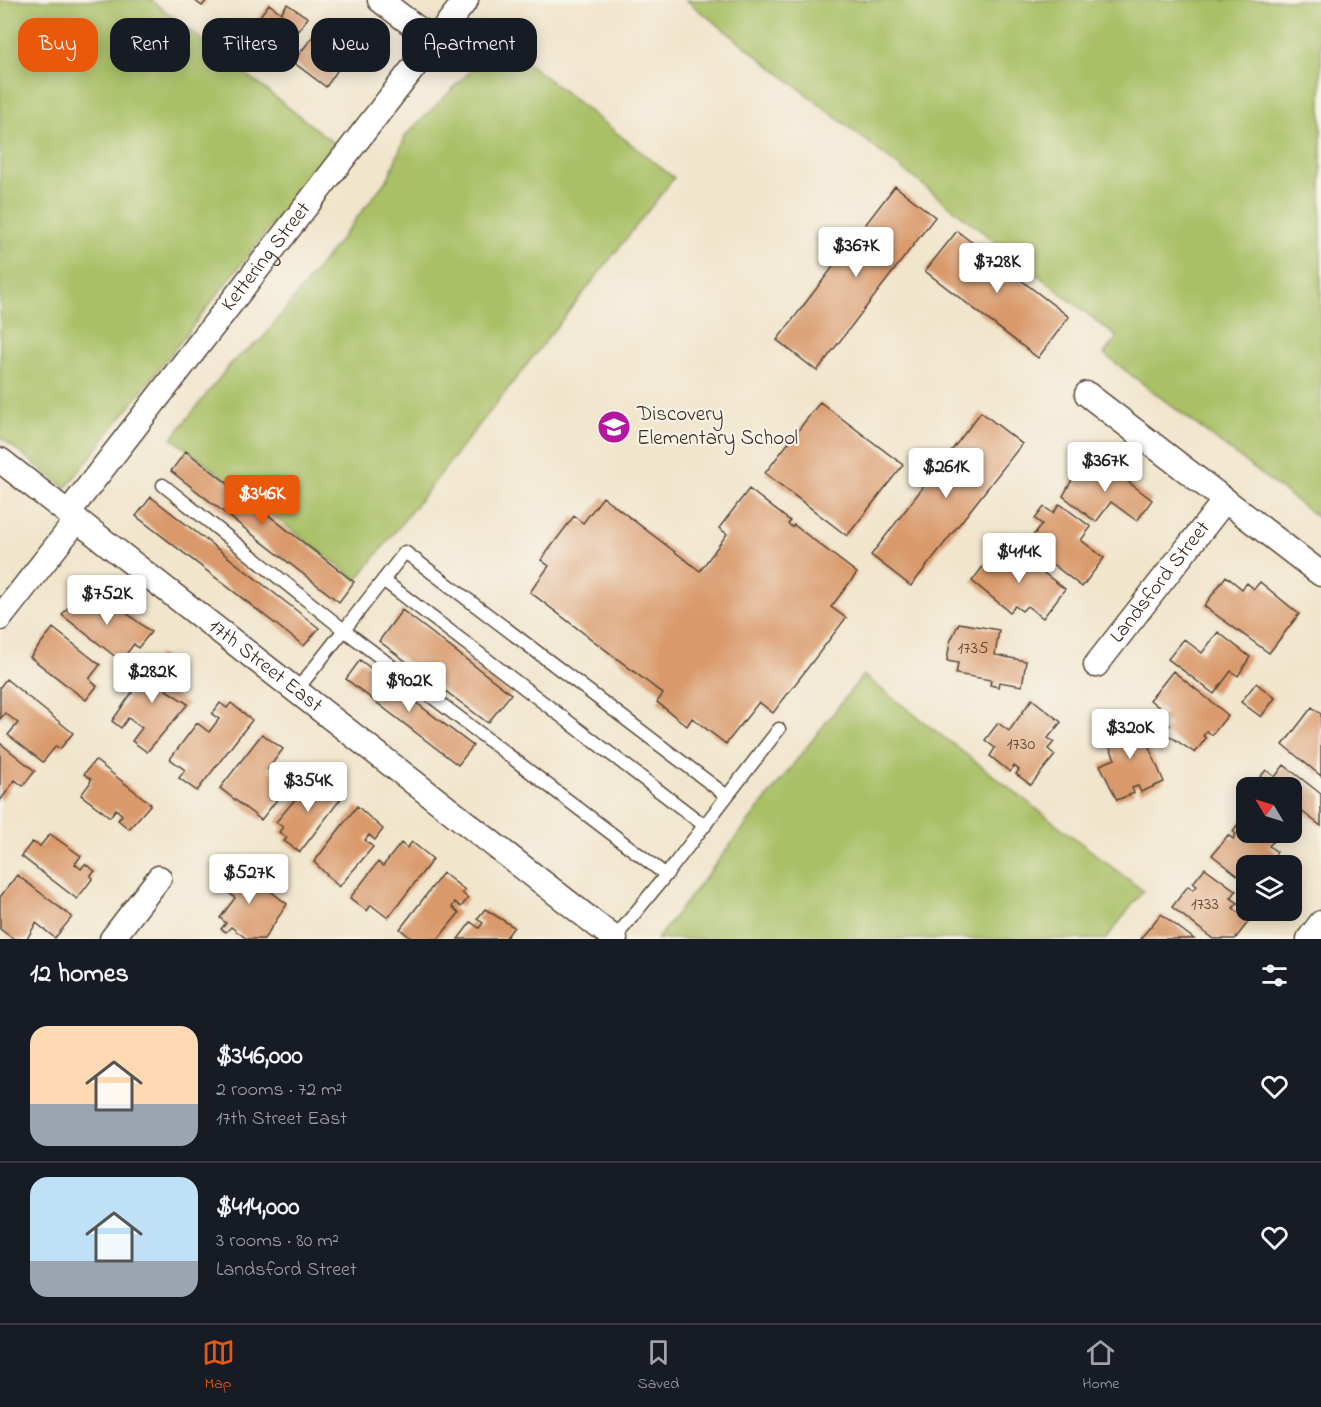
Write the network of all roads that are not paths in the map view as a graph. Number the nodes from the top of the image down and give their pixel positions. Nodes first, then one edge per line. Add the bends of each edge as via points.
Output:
1 (380, 0) edge
2 (466, 0) edge
3 (404, 18) edge
4 (453, 18) edge
5 (412, 72) edge
6 (1087, 394) dead end
7 (0, 460) edge
8 (163, 485) dead end
9 (1225, 500) junction
10 (72, 517) junction
11 (1321, 574) edge
12 (383, 580) junction
13 (0, 618) edge
14 (344, 630) junction
15 (1096, 665) dead end
16 (296, 691) junction
17 (779, 729) dead end
18 (727, 796) junction
19 (705, 826) junction
20 (666, 875) junction
21 (159, 878) dead end
22 (1321, 923) edge
23 (112, 939) edge
24 (615, 939) edge
25 (1309, 939) edge

1 - 3 street
2 - 4 street, Kettering Street
5 - 10 street, Kettering Street
6 - 9 street
7 - 10 street, 17th Street East
8 - 14 lane
9 - 11 street
9 - 15 street, Landsford Street
10 - 13 street, Kettering Street
10 - 16 street, 17th Street East
12 - 14 lane
12 - 18 lane via 405,552
12 - 19 lane
14 - 16 lane
14 - 20 lane
16 - 24 street, 17th Street East
17 - 18 lane
18 - 19 lane
19 - 20 lane
20 - 24 lane
21 - 23 street
22 - 25 street

